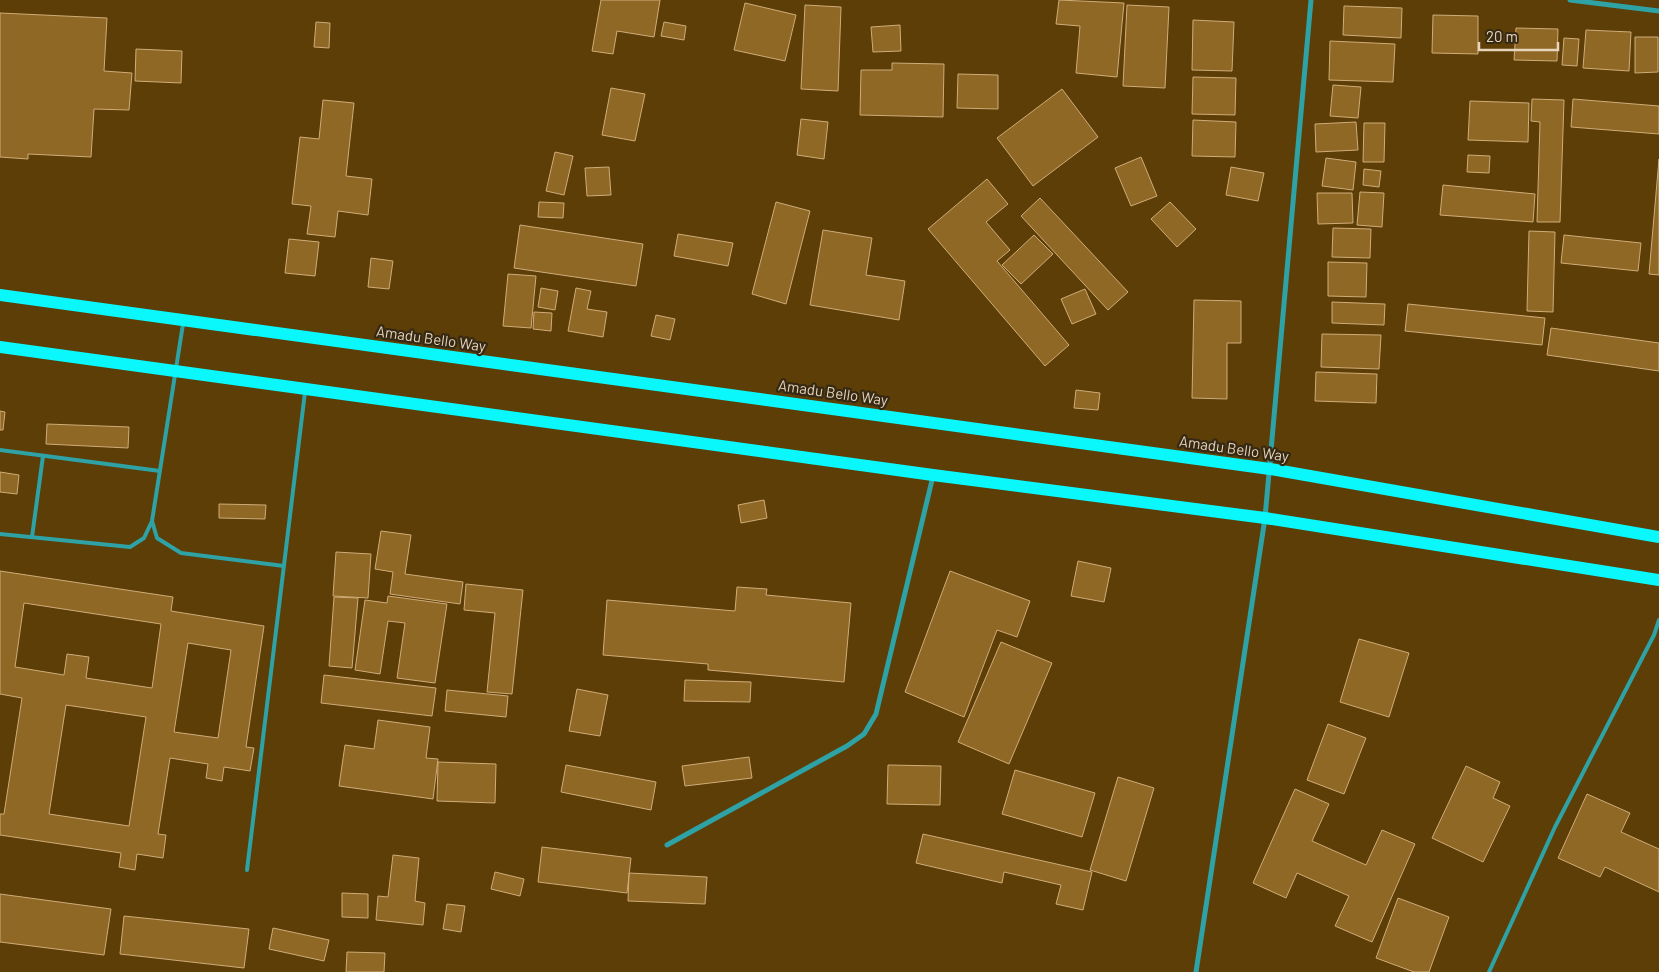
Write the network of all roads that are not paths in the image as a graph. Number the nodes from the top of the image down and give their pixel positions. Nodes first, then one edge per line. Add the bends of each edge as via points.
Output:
1 (1311, 0) edge
2 (1570, 0) edge
3 (1659, 12) edge
4 (0, 296) edge
5 (184, 321) junction
6 (0, 347) edge
7 (177, 372) junction
8 (305, 390) junction
9 (0, 450) edge
10 (44, 456) junction
11 (1270, 469) junction
12 (160, 471) junction
13 (933, 475) junction
14 (1265, 518) junction
15 (152, 521) junction
16 (0, 534) edge
17 (32, 537) junction
18 (1659, 537) edge
19 (284, 566) junction
20 (1659, 580) edge
21 (1659, 620) edge
22 (667, 845) dead end
23 (247, 870) dead end
24 (1196, 972) edge
25 (1489, 972) edge

1 - 11 street
2 - 3 street
4 - 5 main road, Amadu Bello Way
5 - 7 lane
5 - 11 main road, Amadu Bello Way
6 - 7 main road
7 - 8 main road
7 - 12 lane
8 - 13 main road
8 - 19 lane
9 - 10 lane
10 - 12 lane
10 - 17 lane
11 - 14 street
11 - 18 main road, Amadu Bello Way
12 - 15 lane
13 - 14 main road
13 - 22 street via 876,714 864,734
14 - 20 main road
14 - 24 street
15 - 17 lane via 144,538 130,547
15 - 19 lane via 157,538 181,553
16 - 17 lane
19 - 23 lane
21 - 25 lane via 1555,827

